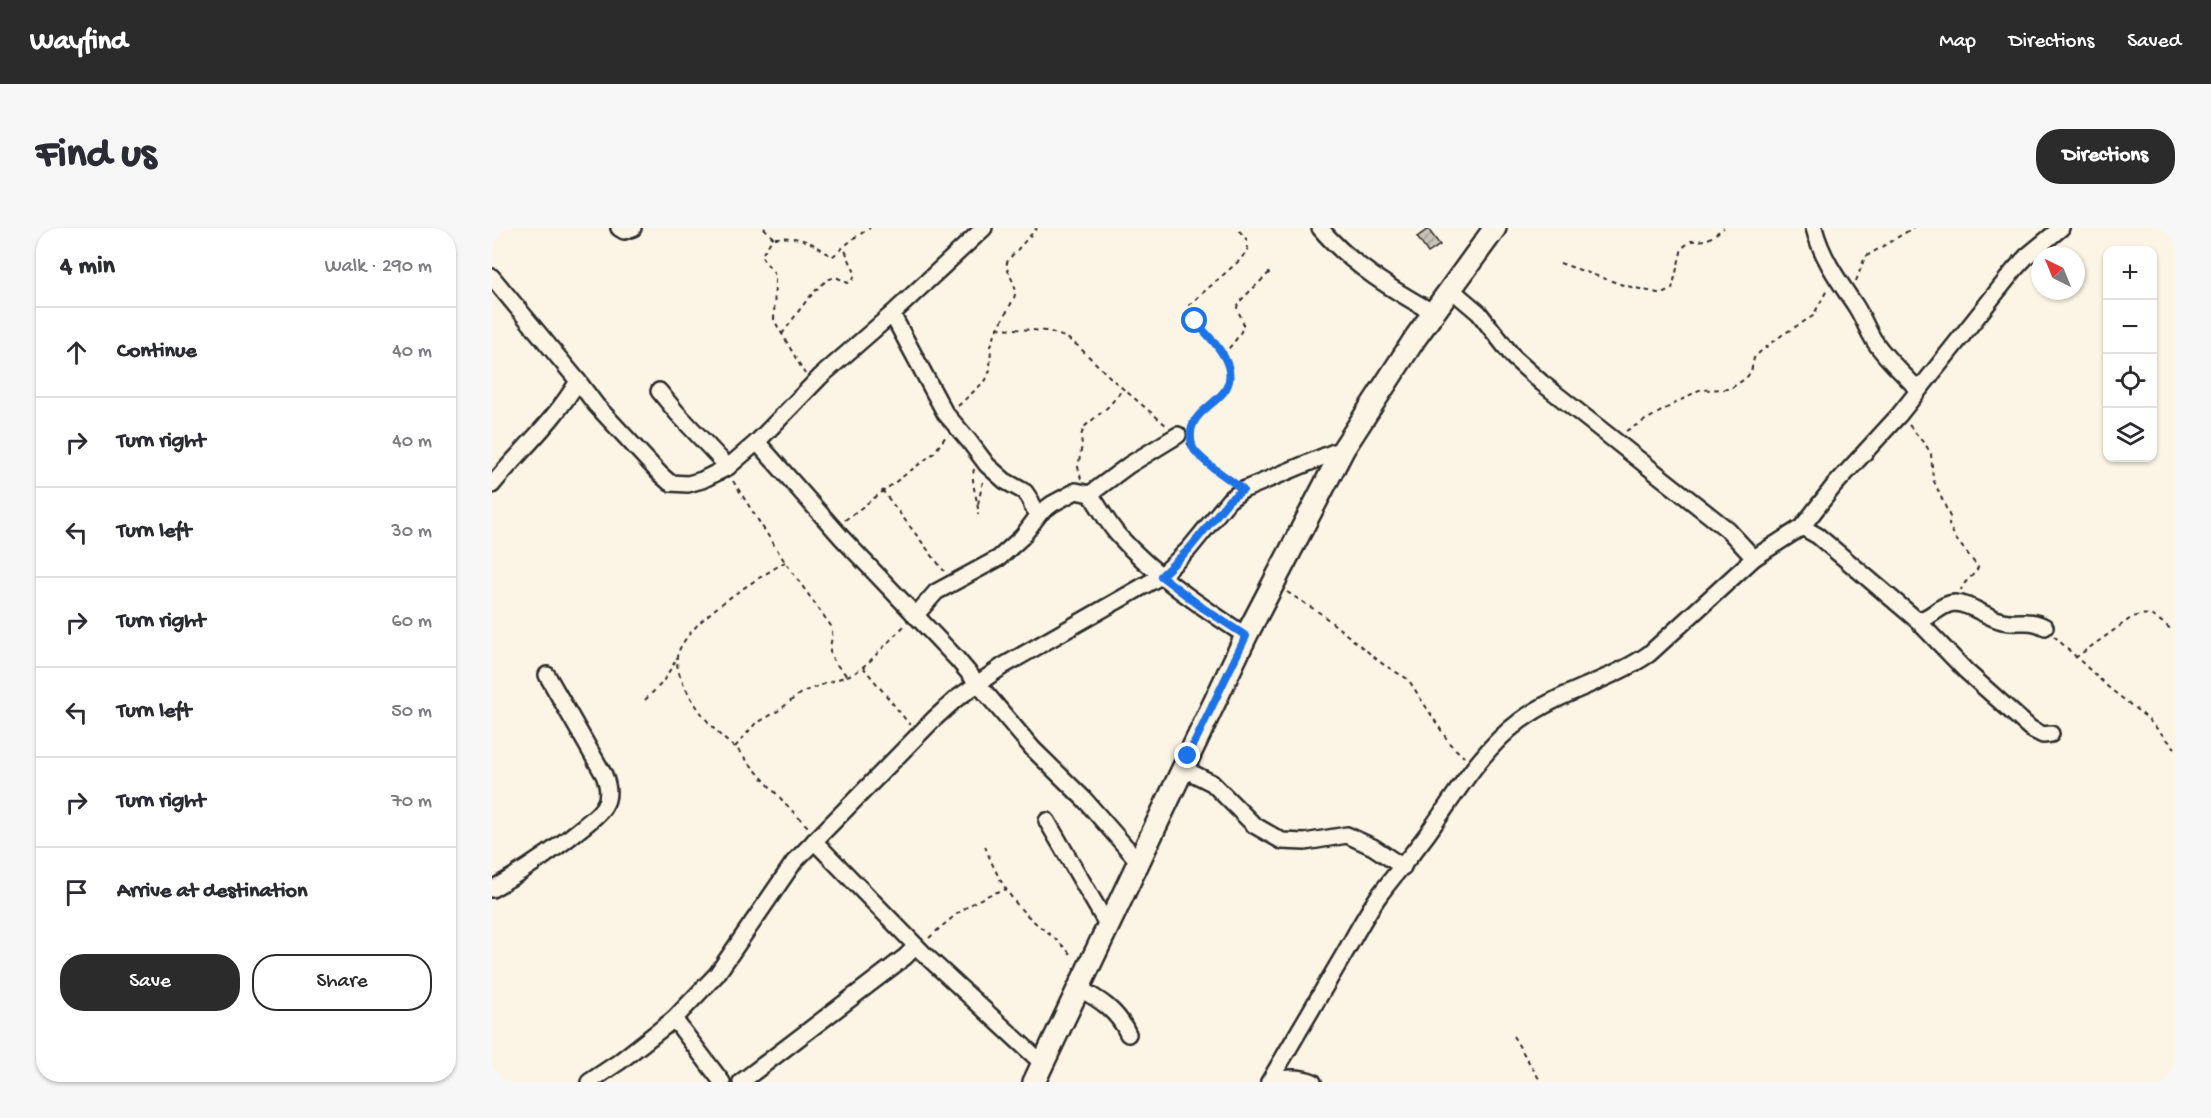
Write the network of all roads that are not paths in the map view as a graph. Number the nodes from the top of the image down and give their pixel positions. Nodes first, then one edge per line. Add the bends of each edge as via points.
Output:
1 (620, 228) edge
2 (633, 228) edge
3 (1320, 228) edge
4 (1495, 228) edge
5 (1814, 228) edge
6 (2061, 228) edge
7 (974, 231) edge
8 (492, 277) edge
9 (1452, 290) junction
10 (1434, 313) junction
11 (892, 314) junction
12 (578, 381) junction
13 (1918, 390) junction
14 (659, 391) dead end
15 (1186, 435) road end
16 (757, 442) junction
17 (1344, 448) junction
18 (726, 468) junction
19 (493, 483) edge
20 (1087, 493) junction
21 (1039, 514) junction
22 (1802, 527) junction
23 (1754, 558) junction
24 (1161, 576) junction
25 (914, 615) junction
26 (1917, 620) junction
27 (2045, 627) road end
28 (1246, 636) junction
29 (547, 675) dead end
30 (977, 684) junction
31 (2051, 734) dead end
32 (1182, 768) junction
33 (1047, 821) dead end
34 (816, 839) junction
35 (1138, 861) junction
36 (1402, 867) junction
37 (492, 889) edge
38 (1108, 926) junction
39 (917, 947) junction
40 (1082, 980) junction
41 (674, 1019) junction
42 (1128, 1034) dead end
43 (1038, 1072) edge
44 (589, 1082) edge
45 (722, 1082) edge
46 (741, 1082) edge
47 (1269, 1082) edge
48 (1313, 1082) edge

1 - 2 street
3 - 10 street via 1368,272
4 - 9 street
5 - 13 street via 1822,255 1876,344
6 - 13 street via 2015,269
7 - 11 street
8 - 12 street
9 - 10 street
9 - 23 street via 1479,313 1514,358 1542,383 1728,530
10 - 17 street
11 - 16 street via 810,387
11 - 21 street via 949,418 984,461 1005,481 1025,492
12 - 18 street via 670,483 688,484
12 - 19 street via 523,453
13 - 22 street
14 - 18 street
15 - 20 street
16 - 18 street
16 - 25 street
17 - 24 street via 1243,490 1229,500 1196,542
17 - 28 street
20 - 21 street via 1076,491 1066,495
20 - 24 street via 1114,530
21 - 25 street via 999,558 930,597
22 - 23 street
22 - 26 street
23 - 36 street via 1649,654 1606,679 1545,704 1519,722 1475,766
24 - 28 street
24 - 30 street
25 - 30 street
26 - 27 street via 1947,605 1960,604 2002,621 2034,622
26 - 31 street via 2031,729
28 - 32 street
29 - 37 street via 604,775 608,799 603,809 563,843
30 - 34 street via 919,734
30 - 35 street
32 - 35 street
32 - 36 street via 1212,783 1254,825 1282,841 1305,842 1347,835
33 - 38 street
34 - 39 street
34 - 41 street via 794,861 717,974
35 - 38 street
36 - 47 street via 1377,898
38 - 40 street
39 - 43 street
39 - 46 street
40 - 42 street via 1123,1022
40 - 43 street
41 - 44 street
41 - 45 street
47 - 48 street via 1283,1078

